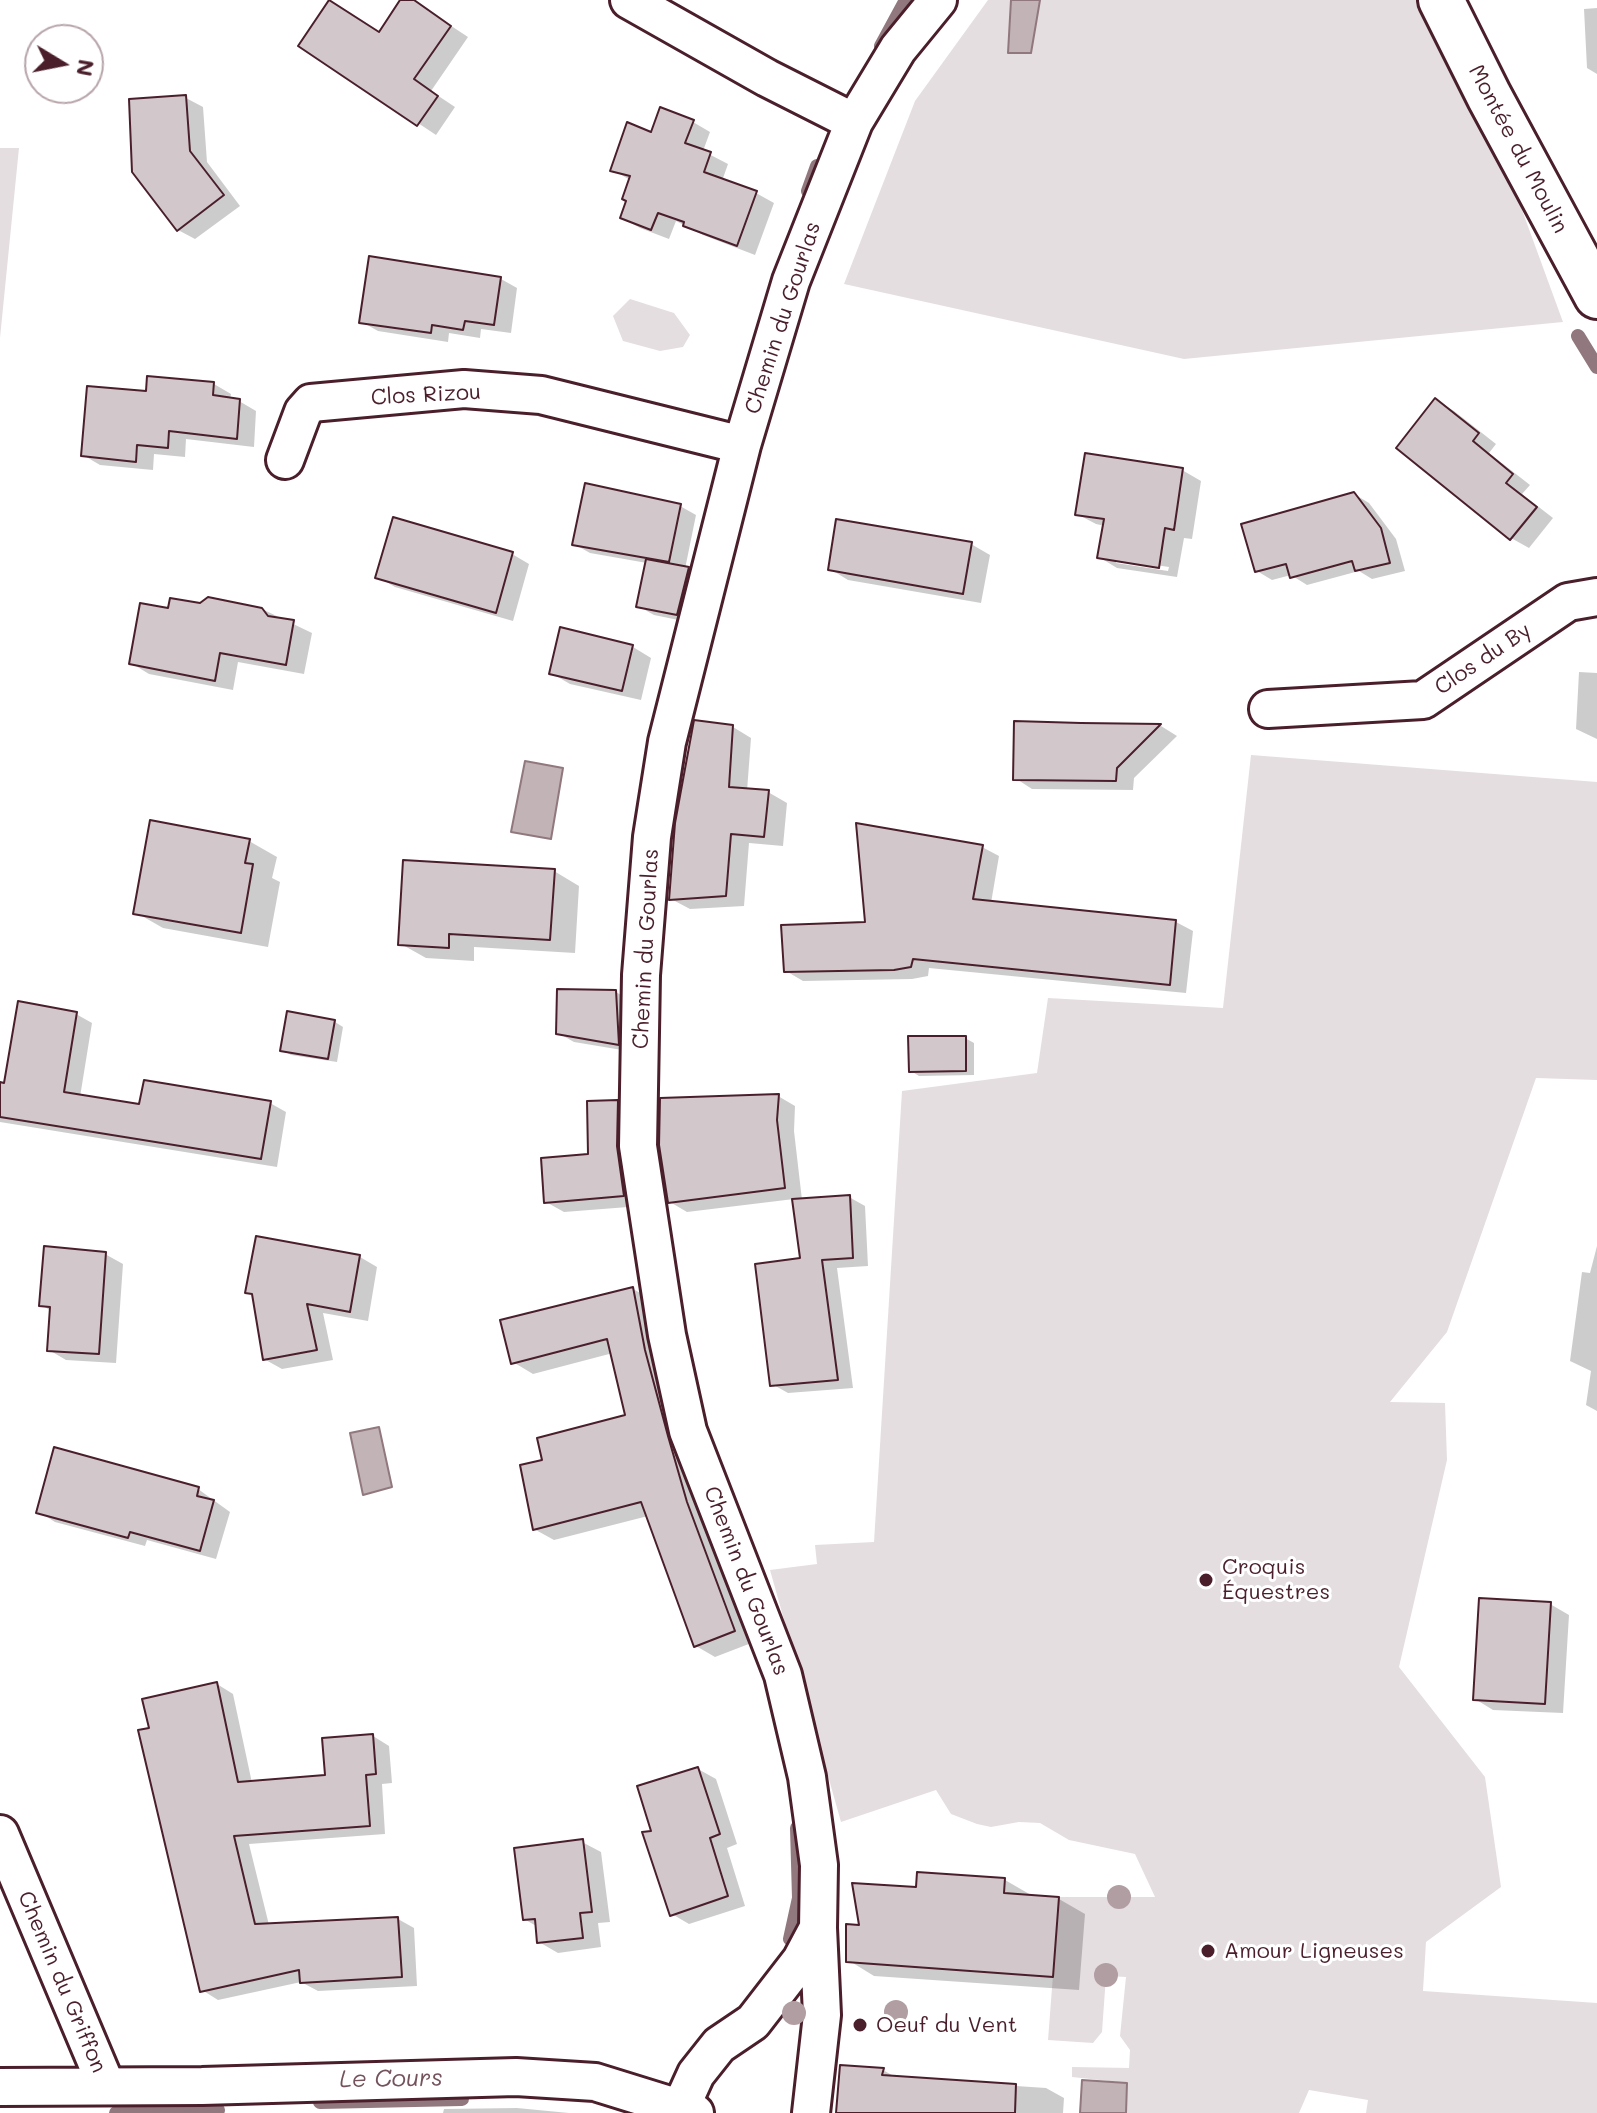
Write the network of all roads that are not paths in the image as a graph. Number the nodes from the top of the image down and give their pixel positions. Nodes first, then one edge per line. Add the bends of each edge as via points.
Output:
1 (629, 0) edge
2 (938, 0) edge
3 (1441, 0) edge
4 (854, 122) junction
5 (1597, 296) edge
6 (742, 445) junction
7 (285, 460) dead end
8 (1597, 597) edge
9 (1268, 709) dead end
10 (0, 1834) edge
11 (818, 1928) junction
12 (106, 2085) junction
13 (0, 2087) edge
14 (688, 2110) edge
15 (811, 2113) edge

1 - 4 street
2 - 4 street, Chemin du Gourlas via 898,49
3 - 5 street, Montée du Moulin
4 - 6 street, Chemin du Gourlas via 791,281
6 - 7 street, Clos Rizou via 541,395 464,389 311,403
6 - 11 street, Chemin du Gourlas via 667,742 652,837 641,975 638,1146 667,1335 688,1431 783,1675 807,1777 819,1865
8 - 9 street, Clos du By via 1568,602 1423,700
10 - 12 street, Chemin du Griffon
11 - 14 street, Chemin du Gourlas via 801,1960 753,2022 719,2045 696,2074
11 - 15 street, Chemin du Gourlas via 822,2015
12 - 13 street
12 - 14 street via 516,2077 595,2082

